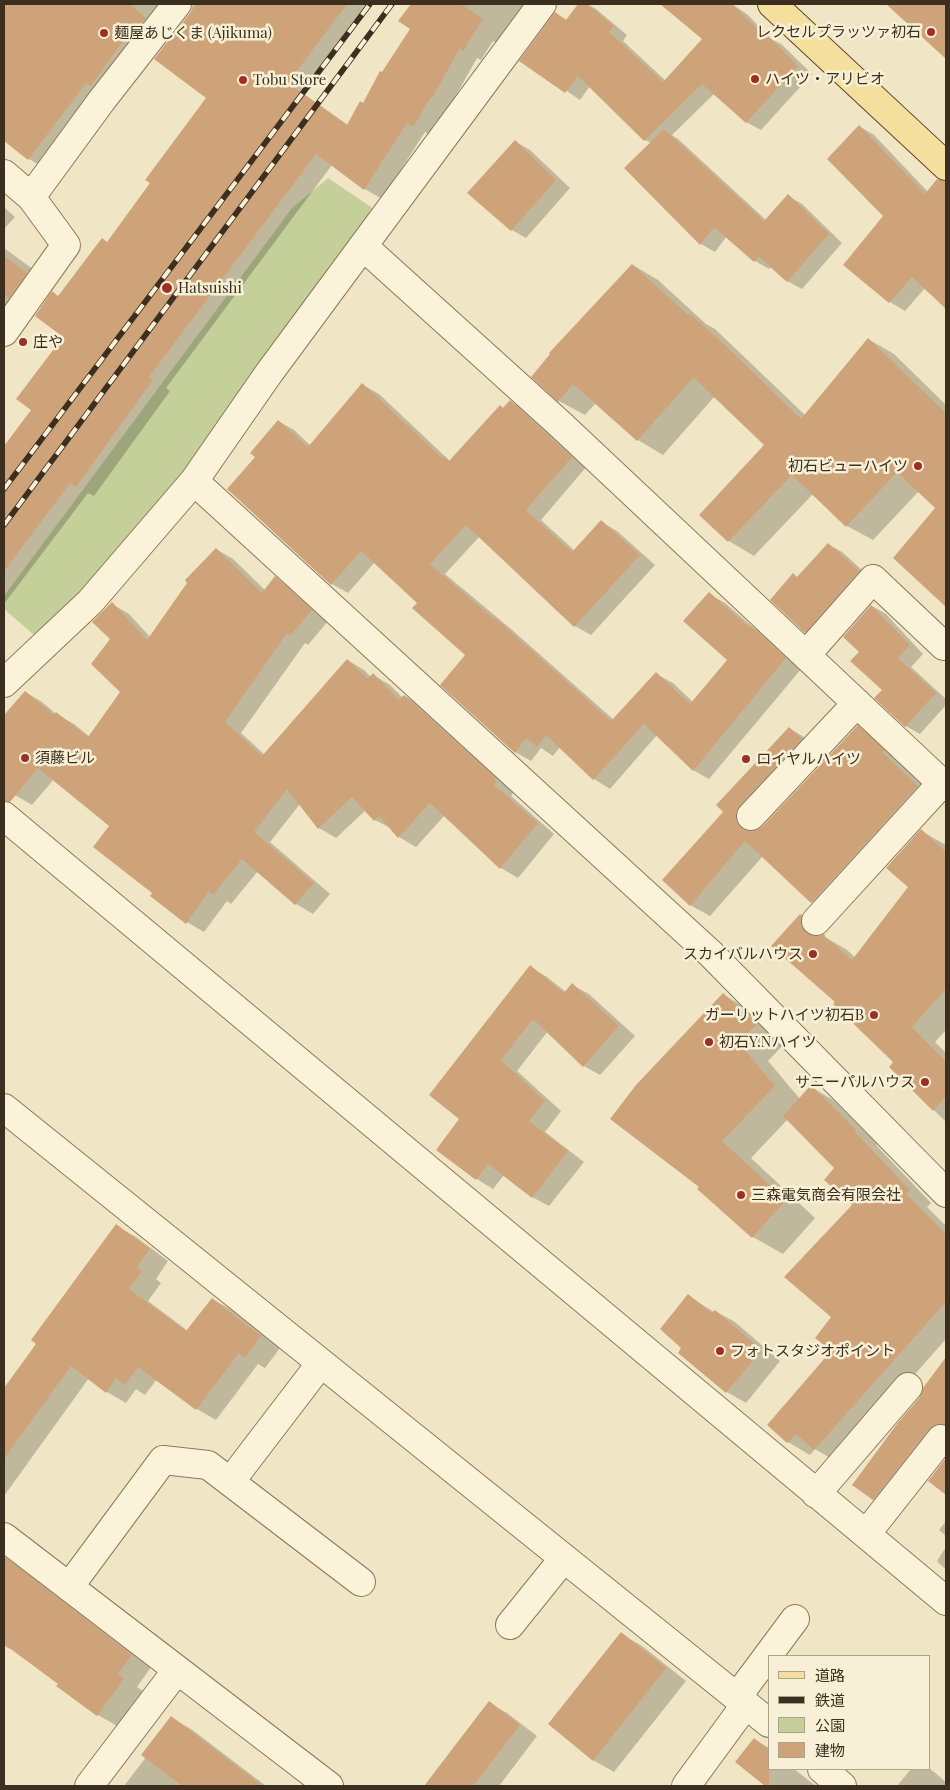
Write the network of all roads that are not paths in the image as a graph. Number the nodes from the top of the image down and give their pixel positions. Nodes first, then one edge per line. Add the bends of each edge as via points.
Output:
1 (177, 4) edge
2 (542, 4) edge
3 (772, 4) edge
4 (946, 166) edge
5 (4, 174) edge
6 (31, 197) junction
7 (364, 247) junction
8 (4, 332) edge
9 (194, 481) junction
10 (944, 646) dead end
11 (806, 656) junction
12 (4, 683) edge
13 (857, 703) junction
14 (944, 785) edge
15 (4, 816) edge
16 (751, 816) dead end
17 (816, 921) dead end
18 (4, 1108) edge
19 (946, 1193) edge
20 (321, 1363) junction
21 (908, 1387) dead end
22 (941, 1439) dead end
23 (230, 1482) junction
24 (816, 1494) junction
25 (866, 1534) junction
26 (4, 1537) edge
27 (564, 1558) junction
28 (360, 1582) dead end
29 (69, 1587) junction
30 (946, 1601) edge
31 (795, 1619) dead end
32 (510, 1625) dead end
33 (771, 1655) edge
34 (768, 1660) edge
35 (177, 1670) junction
36 (742, 1700) junction
37 (768, 1722) edge
38 (823, 1770) edge
39 (89, 1786) edge
40 (329, 1786) edge
41 (686, 1786) edge
42 (842, 1786) edge

1 - 6 street
2 - 7 street
3 - 4 main road
5 - 6 street
6 - 8 street via 66,245
7 - 9 street
7 - 11 street via 561,425
9 - 12 street via 90,602
9 - 19 street via 711,954
10 - 11 street via 873,579
11 - 13 street
13 - 14 street
13 - 16 street
14 - 17 street
15 - 24 street
18 - 20 street
20 - 23 street
20 - 27 street
21 - 24 street
22 - 25 street
23 - 28 street
23 - 29 street via 208,1465 163,1460
24 - 25 street
25 - 30 street
26 - 29 street
27 - 32 street
27 - 36 street
29 - 35 street
31 - 33 street
34 - 36 street
35 - 39 street
35 - 40 street
36 - 37 street
36 - 41 street
38 - 42 street

